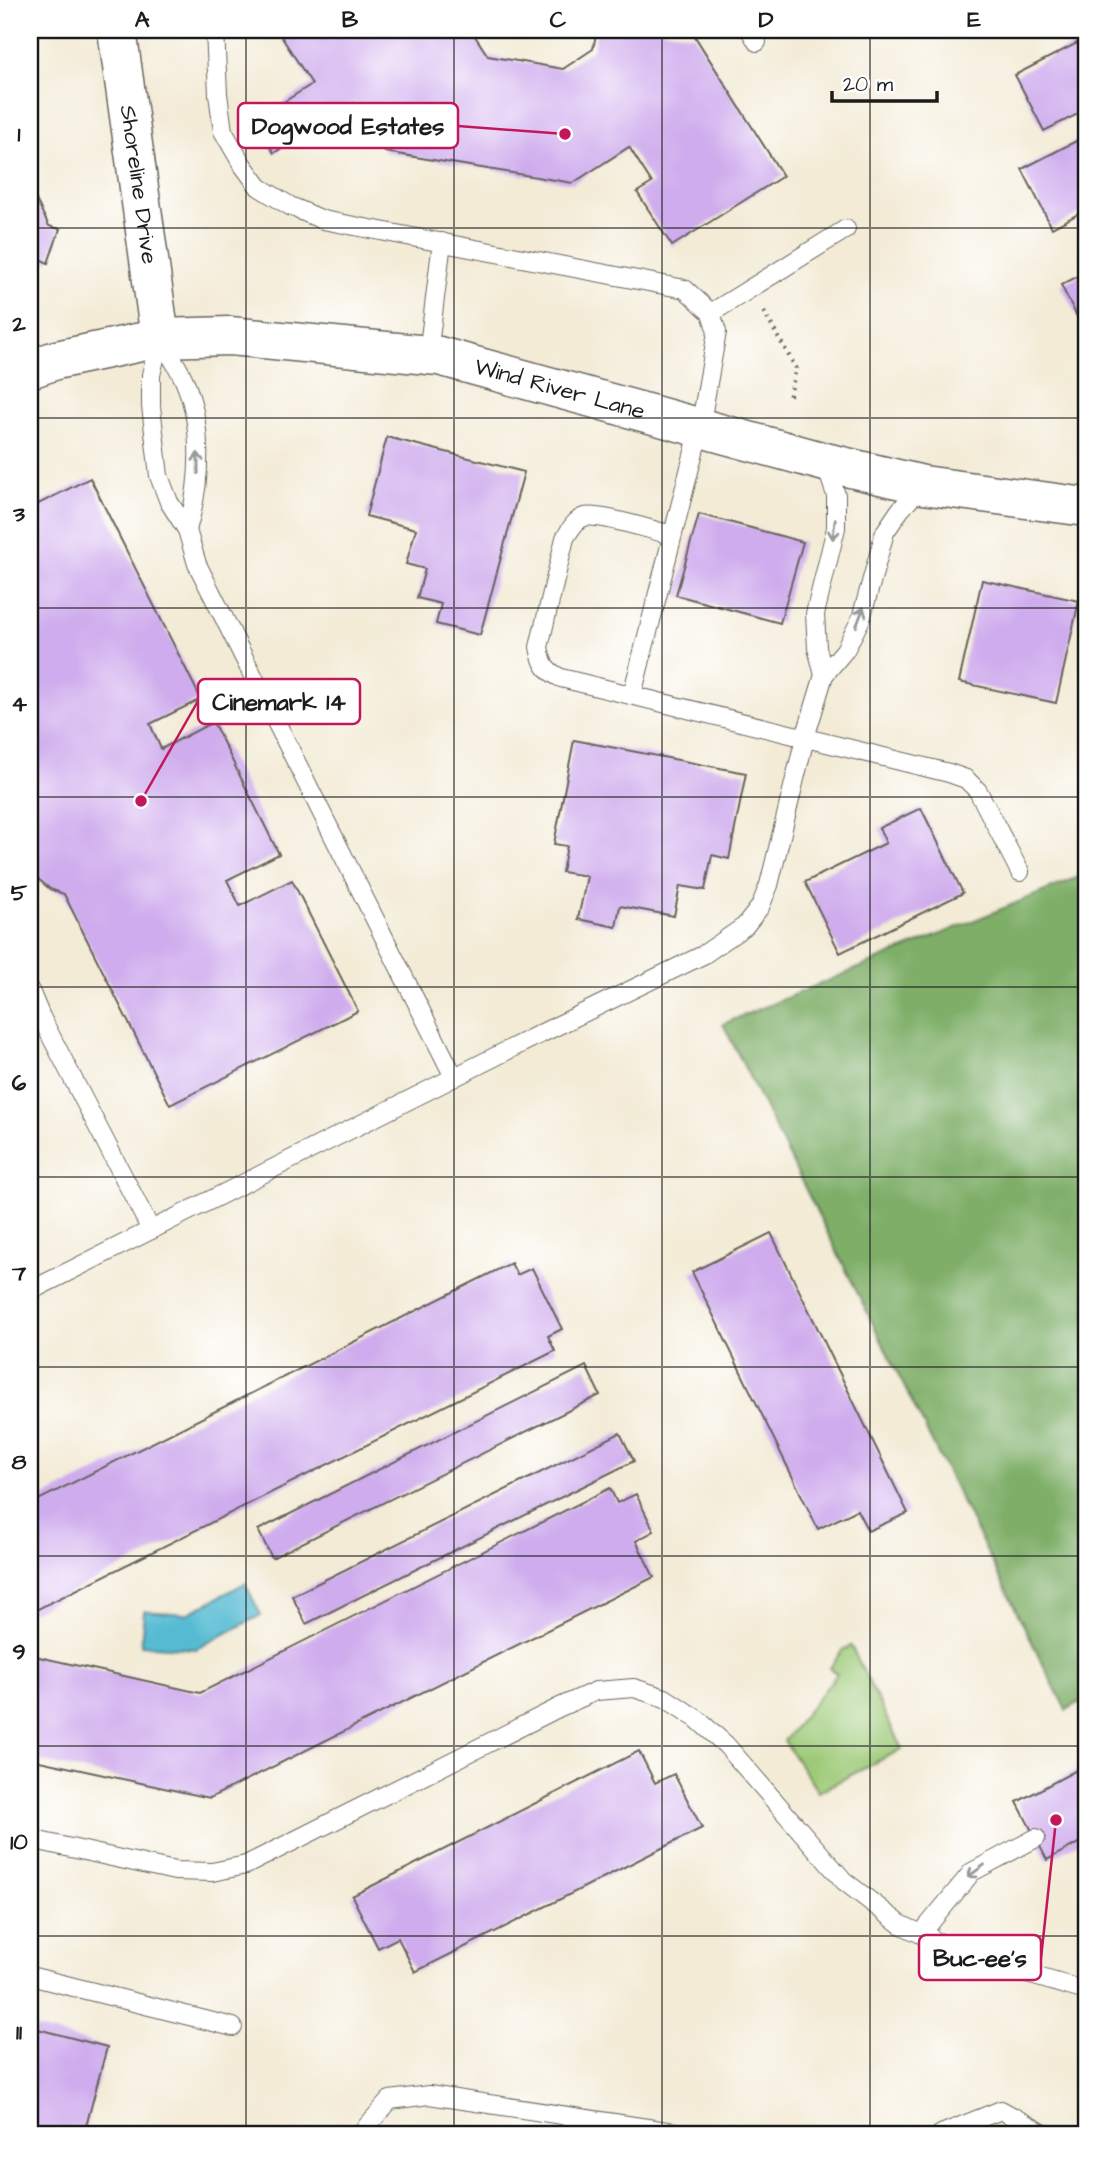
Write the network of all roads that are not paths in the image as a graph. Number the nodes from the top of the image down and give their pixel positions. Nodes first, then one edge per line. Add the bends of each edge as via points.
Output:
1 (117, 30) edge
2 (215, 30) edge
3 (845, 229) dead end
4 (442, 242) junction
5 (711, 313) junction
6 (160, 338) junction
7 (428, 354) junction
8 (30, 369) edge
9 (700, 428) junction
10 (825, 462) junction
11 (923, 485) junction
12 (1086, 507) edge
13 (187, 530) junction
14 (672, 535) junction
15 (824, 675) junction
16 (632, 695) junction
17 (806, 738) junction
18 (1020, 872) dead end
19 (30, 991) edge
20 (454, 1077) junction
21 (151, 1230) junction
22 (30, 1291) edge
23 (30, 1839) edge
24 (1036, 1839) dead end
25 (921, 1934) junction
26 (30, 1976) edge
27 (1084, 1985) edge
28 (233, 2027) dead end
29 (360, 2134) edge
30 (687, 2134) edge
31 (941, 2134) edge
32 (1044, 2134) edge

1 - 6 street, Shoreline Drive
2 - 4 lane via 223,131 259,187 323,220
3 - 5 lane
4 - 5 lane via 685,289
4 - 7 lane
5 - 9 lane via 717,332
6 - 7 street, Wind River Lane via 230,336
6 - 8 street, Wind River Lane
6 - 13 lane via 151,375 154,443 169,502
13 -> 6 lane via 199,463 193,407 184,380
7 - 9 street, Wind River Lane
9 - 10 street, Wind River Lane
9 - 14 lane
10 - 11 street, Wind River Lane
10 -> 15 lane via 836,495 836,528 815,614
11 - 12 street, Wind River Lane
15 -> 11 lane via 845,650 860,619 885,533
13 - 20 lane via 197,564
14 - 16 lane
14 - 16 lane via 583,517 565,538 539,647 541,661 561,678
15 - 17 lane
16 - 17 lane
17 - 18 lane via 966,779 978,791
17 - 20 lane via 769,885 745,926 703,955
19 - 21 lane
20 - 21 lane
21 - 22 lane
23 - 25 lane via 175,1871 212,1872 246,1865 560,1707 596,1691 634,1688 665,1698 697,1718 844,1881 900,1924
24 -> 25 lane via 971,1872
25 - 27 lane via 972,1958
26 - 28 lane
29 - 30 lane via 390,2100 429,2095
31 - 32 lane via 1001,2110

